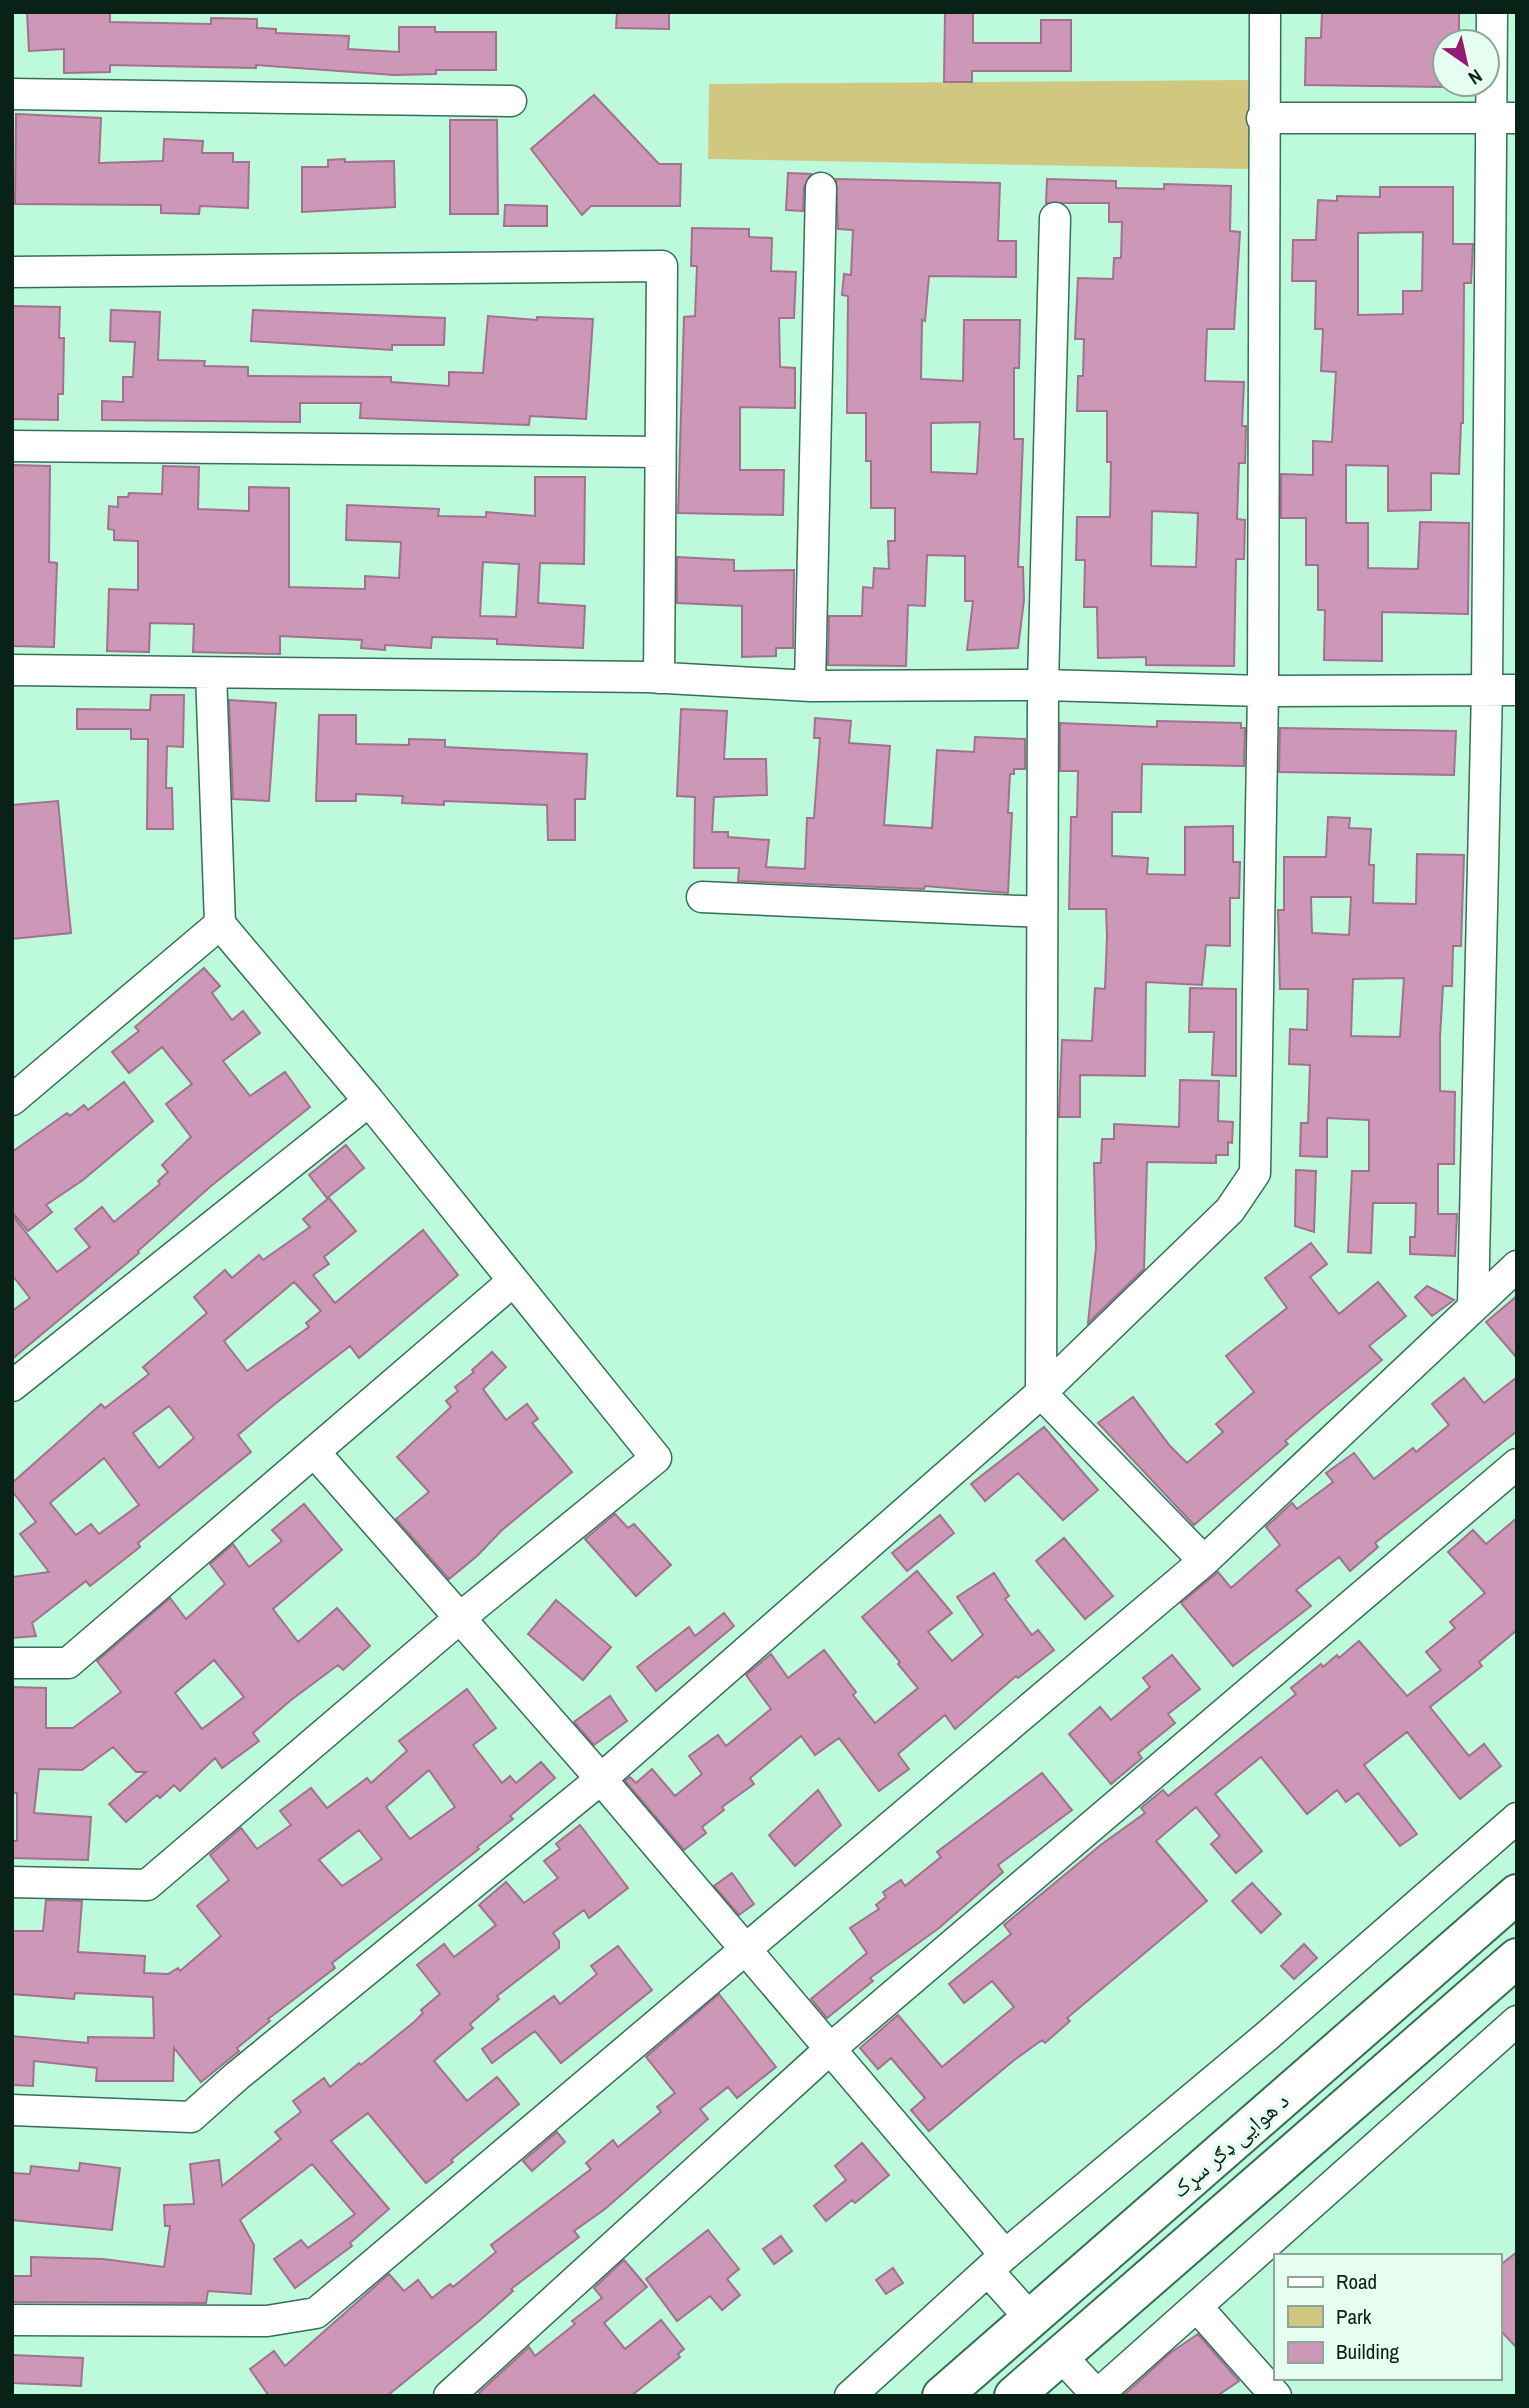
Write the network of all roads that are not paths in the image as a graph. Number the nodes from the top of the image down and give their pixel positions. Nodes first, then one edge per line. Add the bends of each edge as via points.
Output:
1 (1265, 12) edge
2 (1492, 12) edge
3 (12, 94) edge
4 (511, 101) dead end
5 (1262, 118) junction
6 (1504, 118) edge
7 (821, 188) dead end
8 (1055, 218) dead end
9 (12, 272) edge
10 (12, 446) edge
11 (660, 452) junction
12 (12, 670) edge
13 (211, 673) junction
14 (659, 678) junction
15 (1043, 685) junction
16 (810, 686) junction
17 (1487, 689) junction
18 (1517, 690) edge
19 (1264, 691) junction
20 (702, 897) dead end
21 (1042, 912) junction
22 (220, 924) junction
23 (12, 1100) edge
24 (369, 1101) junction
25 (1517, 1266) edge
26 (512, 1282) junction
27 (1473, 1304) junction
28 (12, 1386) edge
29 (1041, 1394) junction
30 (316, 1454) junction
31 (1517, 1464) edge
32 (1204, 1561) junction
33 (461, 1617) junction
34 (12, 1663) edge
35 (601, 1779) junction
36 (1517, 1818) edge
37 (12, 1882) edge
38 (1517, 1894) edge
39 (745, 1950) junction
40 (1517, 1958) edge
41 (1517, 2021) edge
42 (830, 2049) junction
43 (12, 2110) edge
44 (997, 2263) junction
45 (1198, 2308) junction
46 (1031, 2319) junction
47 (12, 2320) edge
48 (1061, 2356) junction
49 (1097, 2395) edge
50 (449, 2396) edge
51 (850, 2396) edge
52 (942, 2396) edge
53 (1014, 2396) edge
54 (1276, 2396) edge

1 - 5 street
2 - 6 street
3 - 4 street
5 - 6 street
5 - 19 street
6 - 17 street
7 - 16 street
8 - 15 street
9 - 11 street via 662,266
10 - 11 street
11 - 14 street
12 - 13 street
13 - 14 street
13 - 22 street
14 - 16 street
15 - 16 street
15 - 19 street
15 - 21 street
17 - 18 street
17 - 19 street
17 - 27 street
19 - 29 street via 1255,1173 1230,1210
20 - 21 street
21 - 29 street
22 - 23 street
22 - 24 street
24 - 26 street
24 - 28 street
25 - 27 street
26 - 30 street
26 - 33 street via 656,1458
27 - 32 street
29 - 32 street
29 - 35 street
30 - 33 street
30 - 34 street via 68,1663
31 - 42 street
32 - 39 street
33 - 35 street
33 - 37 street via 146,1885
35 - 39 street
35 - 43 street via 191,2117
36 - 44 street
38 - 46 main road, د هوایی ډګر سړک
39 - 42 street
39 - 47 street via 316,2313 267,2321
40 - 48 main road, د هوایی ډګر سړک
41 - 45 street
42 - 44 street
42 - 50 street
44 - 46 street
44 - 51 street
45 - 49 street
45 - 54 street
46 - 52 main road, د هوایی ډګر سړک
48 - 49 street
48 - 53 main road, د هوایی ډګر سړک

